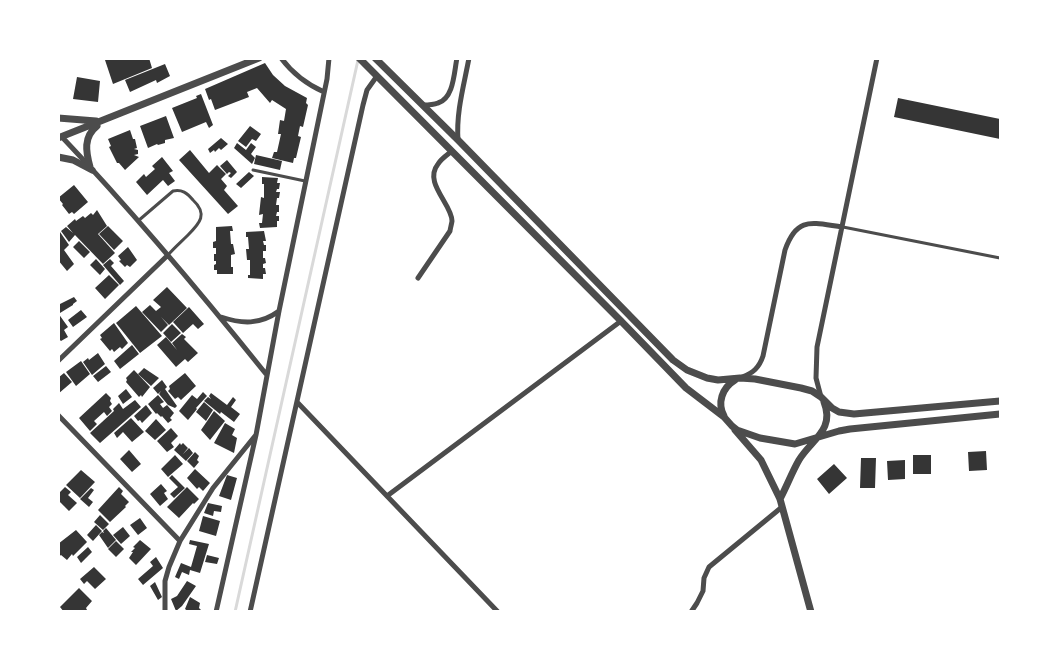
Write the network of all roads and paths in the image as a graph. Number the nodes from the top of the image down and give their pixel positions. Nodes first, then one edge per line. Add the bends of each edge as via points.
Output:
1 (259, 58) edge
2 (281, 58) edge
3 (329, 58) edge
4 (375, 58) edge
5 (457, 58) edge
6 (469, 58) edge
7 (877, 58) edge
8 (362, 62) edge
9 (377, 76) junction
10 (324, 92) junction
11 (423, 105) junction
12 (58, 118) edge
13 (104, 121) junction
14 (60, 136) edge
15 (458, 140) junction
16 (452, 151) junction
17 (58, 157) edge
18 (92, 169) junction
19 (253, 170) dead end
20 (305, 181) junction
21 (138, 221) junction
22 (842, 227) junction
23 (168, 255) junction
24 (1000, 258) edge
25 (418, 278) dead end
26 (279, 311) junction
27 (220, 316) junction
28 (621, 321) junction
29 (58, 361) edge
30 (266, 375) junction
31 (740, 378) junction
32 (821, 398) junction
33 (1000, 401) edge
34 (297, 402) junction
35 (1000, 414) edge
36 (58, 415) edge
37 (724, 417) junction
38 (256, 435) junction
39 (819, 437) junction
40 (387, 496) junction
41 (780, 499) junction
42 (782, 507) junction
43 (180, 541) junction
44 (165, 612) edge
45 (216, 612) edge
46 (250, 612) edge
47 (498, 612) edge
48 (691, 612) edge
49 (811, 612) edge

1 - 13 street
2 - 10 street via 297,76
3 - 10 street
4 - 11 street
5 - 11 street via 448,96 438,103
6 - 15 street via 459,109
7 - 22 street
8 - 9 street
9 - 16 street
9 - 34 street via 363,105
10 - 20 street
11 - 15 street
12 - 13 street
13 - 14 street
13 - 18 street via 89,135 86,150
14 - 18 street
15 - 31 street via 673,360 707,378
16 - 25 street via 436,165 434,172 451,215 450,231
16 - 28 street
17 - 18 street
18 - 21 street
19 - 20 lane
20 - 26 street
21 - 23 street
21 - 23 lane via 173,191 186,192 198,205 198,225
22 - 24 lane
22 - 31 street via 806,224 792,233 764,357 753,373
22 - 32 street via 816,357
23 - 27 street
23 - 29 street
26 - 27 street via 254,323
26 - 30 street
27 - 30 street
28 - 37 street via 686,388
28 - 40 street
30 - 38 street
31 - 32 street via 790,385
31 - 37 street via 723,392
32 - 33 street via 839,412 854,414
32 - 39 street via 826,418
34 - 40 street
34 - 46 street
35 - 39 street via 839,430
36 - 43 street
37 - 39 street via 737,430 772,441 795,444
37 - 41 street via 761,460
38 - 43 street via 213,488
38 - 45 street
39 - 41 street via 800,458
40 - 47 street
41 - 42 street
42 - 48 street via 709,567 703,591
42 - 49 street
43 - 44 street via 165,581

